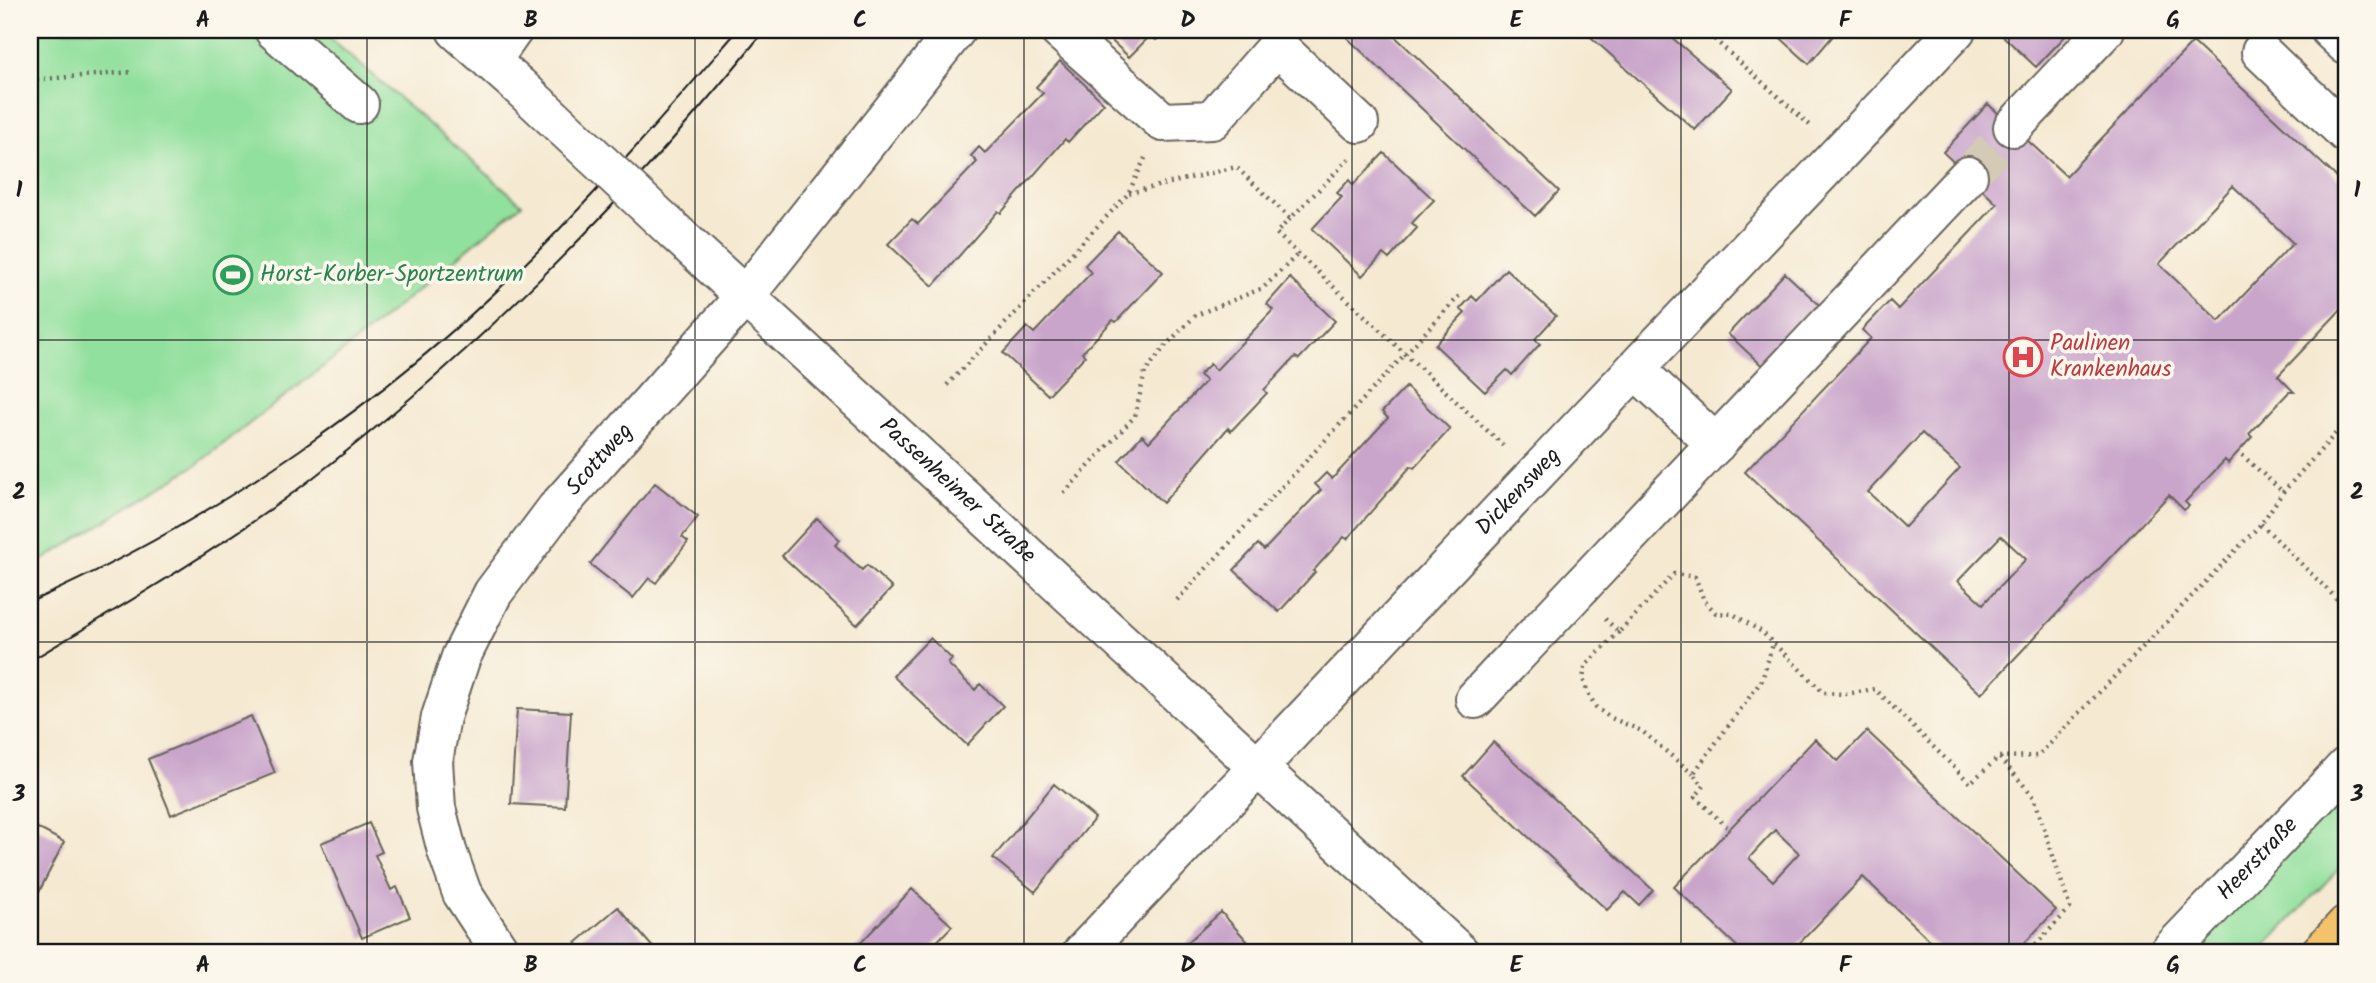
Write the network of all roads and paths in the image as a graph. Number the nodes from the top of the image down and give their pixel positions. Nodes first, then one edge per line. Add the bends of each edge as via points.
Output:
1 (274, 30) edge
2 (456, 30) edge
3 (513, 30) edge
4 (956, 30) edge
5 (1059, 30) edge
6 (1704, 30) edge
7 (1956, 30) edge
8 (2105, 30) edge
9 (2330, 30) edge
10 (2346, 45) edge
11 (2261, 52) dead end
12 (491, 61) junction
13 (133, 72) dead end
14 (30, 80) edge
15 (359, 104) dead end
16 (1163, 122) junction
17 (1359, 123) joint
18 (1812, 127) dead end
19 (2013, 127) tunnel mouth
20 (2346, 133) edge
21 (1968, 176) tunnel mouth
22 (1128, 194) junction
23 (1291, 219) junction
24 (1298, 254) junction
25 (746, 296) junction
26 (1459, 296) dead end
27 (1404, 355) junction
28 (1635, 369) junction
29 (947, 385) dead end
30 (2346, 422) edge
31 (1716, 444) junction
32 (1506, 449) dead end
33 (2242, 455) dead end
34 (2283, 492) junction
35 (1064, 493) dead end
36 (2261, 524) junction
37 (1576, 592) junction
38 (1177, 600) dead end
39 (2346, 608) edge
40 (1619, 632) junction
41 (1773, 644) junction
42 (1475, 699) dead end
43 (1999, 757) junction
44 (1258, 766) junction
45 (2346, 767) edge
46 (1693, 774) junction
47 (1727, 827) dead end
48 (2346, 925) edge
49 (502, 953) edge
50 (1082, 953) edge
51 (1460, 953) edge
52 (2028, 953) edge
53 (2168, 953) edge
54 (2319, 953) edge

1 - 15 street
2 - 12 street, Passenheimer Straße
3 - 12 street
4 - 25 street, Scottweg
5 - 16 street
6 - 18 path
7 - 28 street, Dickensweg
8 - 19 street
9 - 10 street
11 - 20 street
12 - 25 street, Passenheimer Straße, bridge
13 - 14 path
16 - 17 street via 1212,120 1277,47
16 - 22 path
17 - 23 path via 1371,136
21 - 31 street
22 - 23 path via 1236,167
22 - 29 path
23 - 24 path via 1276,233
24 - 27 path
24 - 35 path via 1263,288 1196,315 1167,344 1145,372 1135,416
25 - 44 street, Passenheimer Straße
25 - 49 street, Scottweg via 556,509 493,593 461,657 433,761 436,808 462,893
26 - 27 path
27 - 32 path
27 - 38 path
28 - 31 street
28 - 44 street, Dickensweg
30 - 34 path
31 - 37 street
33 - 34 path
34 - 36 path
36 - 39 path
36 - 43 path via 2038,756
37 - 40 path
37 - 42 street
40 - 41 path via 1674,574 1695,577 1704,600 1716,613 1733,614
40 - 46 path via 1586,666 1583,679 1588,693 1602,712 1642,731
41 - 43 path via 1824,693 1875,689 1970,783
41 - 46 path via 1762,680
43 - 52 path via 2034,797 2070,908
44 - 50 street, Dickensweg
44 - 51 street, Passenheimer Straße
45 - 53 street, Heerstraße
46 - 47 path via 1704,786 1695,797
48 - 54 main road

